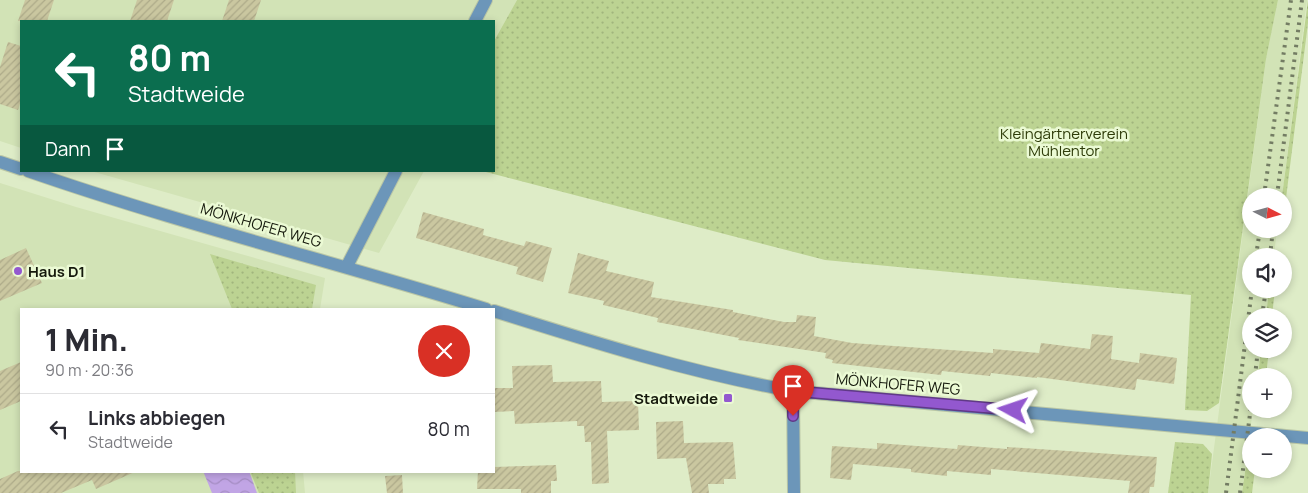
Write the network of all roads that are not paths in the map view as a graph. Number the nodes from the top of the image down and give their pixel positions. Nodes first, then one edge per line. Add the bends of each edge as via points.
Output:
1 (486, 0) edge
2 (476, 20) edge
3 (0, 162) edge
4 (20, 169) edge
5 (31, 172) edge
6 (395, 172) edge
7 (347, 266) junction
8 (483, 308) edge
9 (495, 311) edge
10 (793, 391) junction
11 (1308, 438) edge
12 (794, 493) edge

1 - 2 street
3 - 4 street
5 - 7 street, MÖNKHOFER WEG via 79,189
6 - 7 street
7 - 8 street, MÖNKHOFER WEG
9 - 10 street, MÖNKHOFER WEG via 649,358 729,379
10 - 11 street, MÖNKHOFER WEG
10 - 12 street

